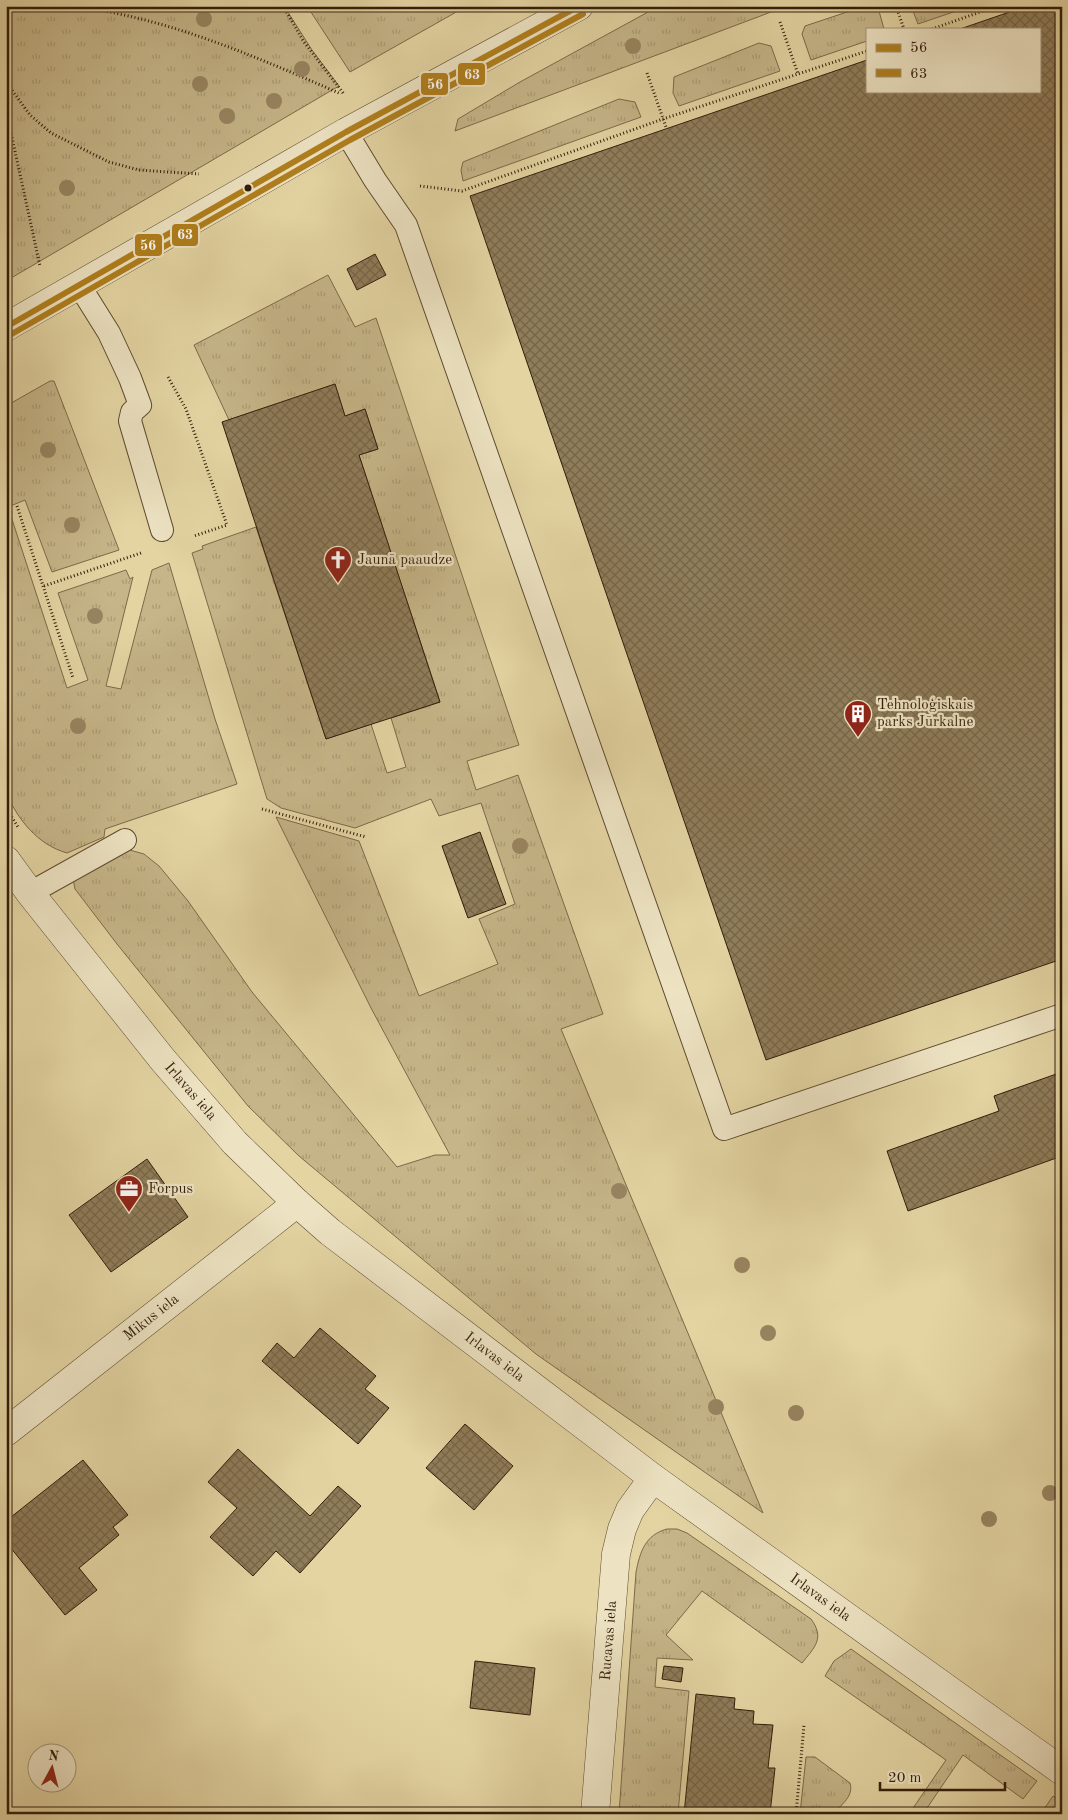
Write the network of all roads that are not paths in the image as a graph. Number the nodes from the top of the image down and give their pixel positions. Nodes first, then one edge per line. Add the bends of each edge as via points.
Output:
1 (579, 6) edge
2 (346, 132) junction
3 (78, 285) junction
4 (6, 327) edge
5 (162, 530) dead end
6 (125, 840) dead end
7 (6, 860) edge
8 (30, 893) junction
9 (1062, 1015) edge
10 (297, 1203) junction
11 (6, 1432) edge
12 (653, 1478) junction
13 (1062, 1771) edge
14 (595, 1814) edge

1 - 2 street
2 - 3 street
2 - 9 lane via 406,224 724,1129
3 - 4 street
3 - 5 lane via 109,333 140,405 132,412 130,421
6 - 8 lane
7 - 8 street, Irlavas iela
8 - 10 street, Irlavas iela via 170,1068 235,1143
10 - 11 street, Mikus iela
10 - 12 street, Irlavas iela via 330,1232
12 - 13 street, Irlavas iela
12 - 14 street, Rucavas iela via 630,1510 616,1554

